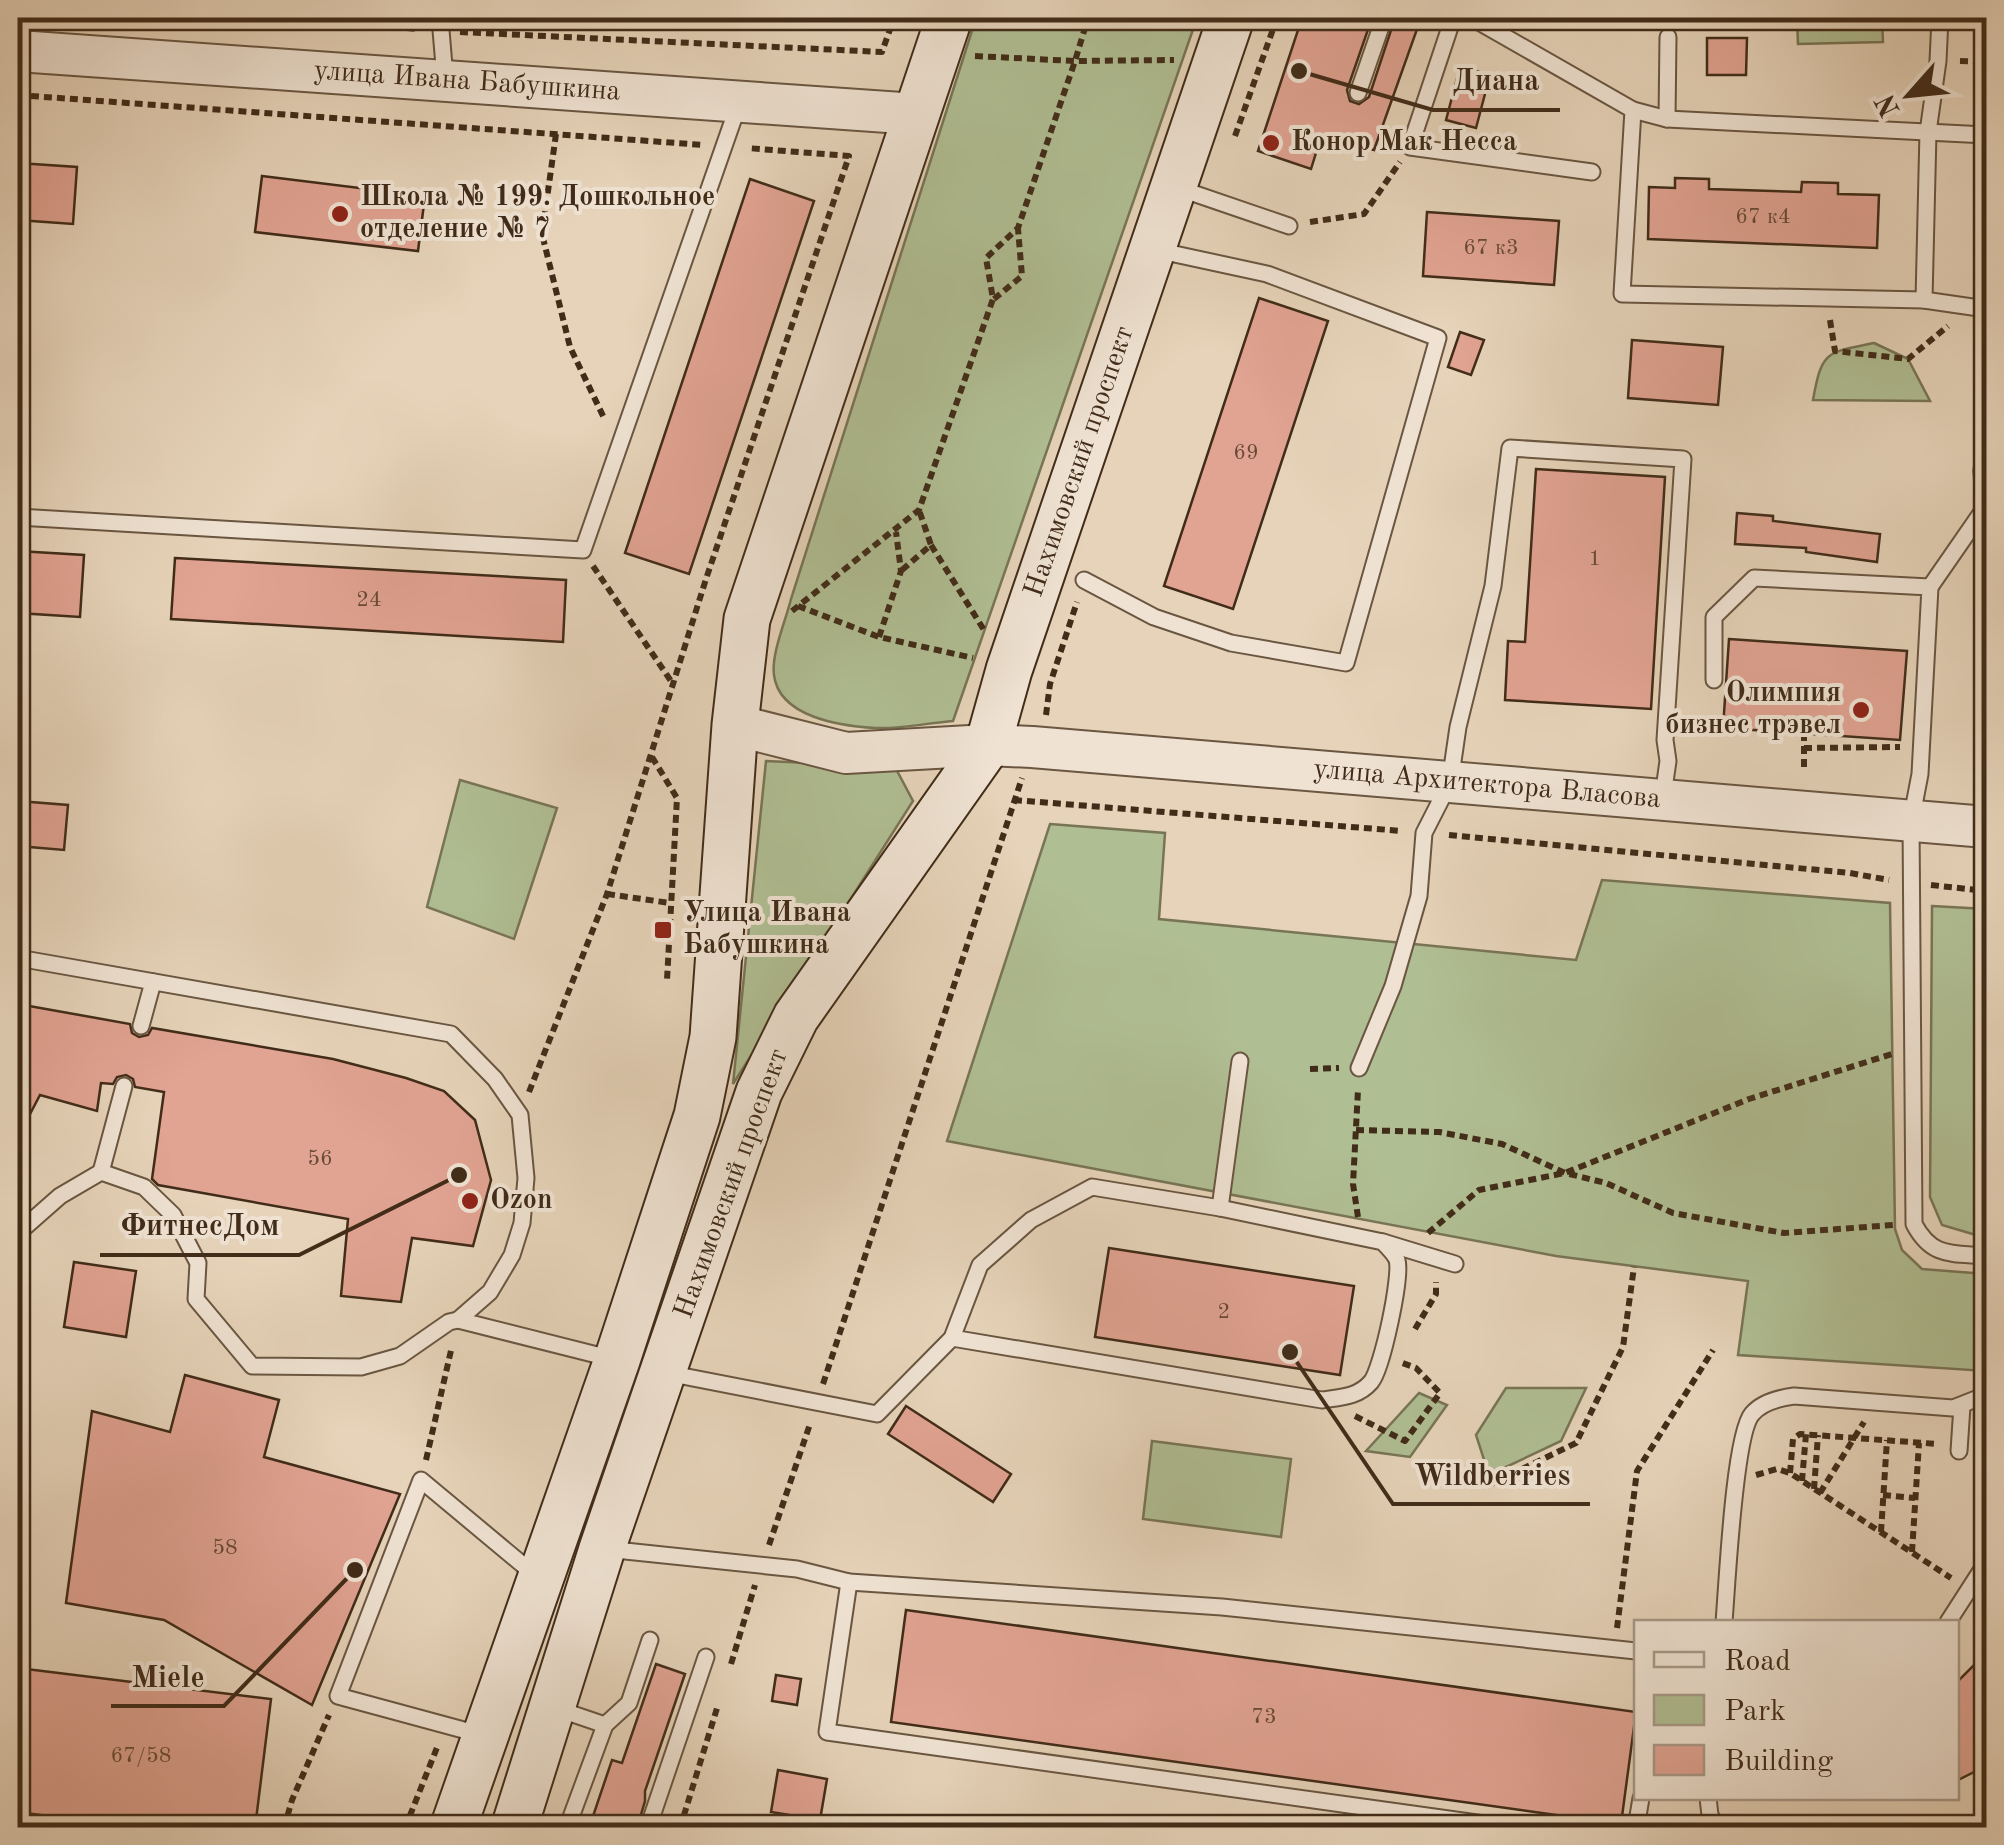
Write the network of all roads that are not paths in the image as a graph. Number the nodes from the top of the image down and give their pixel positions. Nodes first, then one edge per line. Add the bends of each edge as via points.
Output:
1 (1231, 18) edge
2 (1384, 18) edge
3 (1452, 18) edge
4 (1472, 18) edge
5 (1940, 18) edge
6 (441, 24) edge
7 (958, 36) edge
8 (1668, 37) dead end
9 (18, 51) edge
10 (446, 81) junction
11 (1358, 93) dead end
12 (739, 102) junction
13 (1633, 110) junction
14 (916, 114) junction
15 (1667, 119) junction
16 (1928, 132) junction
17 (1986, 135) edge
18 (1592, 172) dead end
19 (1192, 193) junction
20 (1289, 226) road end
21 (1153, 249) junction
22 (1924, 300) junction
23 (1979, 308) edge
24 (1986, 427) edge
25 (1984, 471) edge
26 (18, 518) edge
27 (1084, 580) road end
28 (1930, 587) junction
29 (1714, 680) dead end
30 (736, 725) junction
31 (1010, 746) junction
32 (1450, 782) junction
33 (1662, 800) junction
34 (1911, 821) junction
35 (1986, 828) edge
36 (18, 958) edge
37 (153, 982) junction
38 (142, 1026) dead end
39 (1240, 1061) dead end
40 (1359, 1068) road end
41 (124, 1086) dead end
42 (101, 1172) junction
43 (1220, 1208) junction
44 (18, 1233) edge
45 (1383, 1242) junction
46 (1986, 1256) edge
47 (1455, 1264) dead end
48 (458, 1320) junction
49 (952, 1338) junction
50 (617, 1360) junction
51 (663, 1372) junction
52 (1986, 1395) edge
53 (1962, 1406) junction
54 (878, 1414) junction
55 (898, 1420) dead end
56 (1959, 1448) road end
57 (602, 1549) junction
58 (1986, 1563) edge
59 (540, 1580) junction
60 (850, 1582) junction
61 (1724, 1620) edge
62 (1949, 1620) edge
63 (650, 1640) dead end
64 (1634, 1651) edge
65 (706, 1657) dead end
66 (551, 1707) junction
67 (604, 1725) junction
68 (465, 1730) junction
69 (1641, 1800) edge
70 (1708, 1800) edge
71 (453, 1828) edge
72 (514, 1828) edge
73 (566, 1828) edge
74 (648, 1828) edge
75 (1513, 1828) edge
76 (1636, 1828) edge
77 (1717, 1828) edge

1 - 19 main road, Нахимовский проспект
2 - 11 lane
3 - 18 lane via 1410,148
4 - 13 lane
5 - 16 lane
6 - 10 lane
7 - 14 main road, Нахимовский проспект
8 - 15 lane
9 - 10 street, улица Ивана Бабушкина
10 - 12 street, улица Ивана Бабушкина
12 - 14 street, улица Ивана Бабушкина
12 - 26 lane via 583,550
13 - 15 lane
13 - 22 lane via 1622,294
14 - 30 main road, Нахимовский проспект via 750,608
15 - 16 lane
16 - 17 lane
16 - 22 lane
19 - 20 lane
19 - 21 main road, Нахимовский проспект
21 - 27 lane via 1267,274 1438,338 1346,663 1231,643 1154,617
21 - 31 main road, Нахимовский проспект
22 - 23 lane
24 - 25 lane
25 - 28 lane via 1984,509
28 - 29 lane via 1754,578 1714,617
28 - 34 lane via 1920,774
30 - 31 street, улица Архитектора Власова via 846,754
30 - 50 main road, Нахимовский проспект via 713,1037 697,1116
31 - 32 street, улица Архитектора Власова
31 - 51 main road, Нахимовский проспект via 796,1018 759,1092
32 - 33 street, улица Архитектора Власова
32 - 33 lane via 1492,586 1510,448 1683,459
32 - 40 lane via 1424,833 1420,896
33 - 34 street, улица Архитектора Власова
34 - 35 street, улица Архитектора Власова
34 - 46 lane via 1914,1224 1938,1252
36 - 37 lane
37 - 38 lane
37 - 48 lane via 450,1034 495,1078 520,1115 522,1223 490,1292
39 - 43 lane
41 - 42 lane
42 - 44 lane
42 - 48 lane via 144,1187 173,1215 198,1263 196,1300 252,1366 361,1367 400,1356
43 - 45 lane
43 - 49 lane via 1092,1186 1031,1220 980,1265
45 - 47 lane
45 - 49 lane via 1397,1259 1398,1276 1389,1358 1356,1396 1322,1400
48 - 50 lane
49 - 54 lane
50 - 59 main road, Нахимовский проспект
51 - 54 lane
51 - 57 main road, Нахимовский проспект
52 - 53 lane
53 - 56 lane
53 - 61 lane via 1794,1396 1752,1414 1736,1482
54 - 55 lane
57 - 60 lane via 797,1569
57 - 66 main road, Нахимовский проспект
58 - 62 lane
59 - 68 main road, Нахимовский проспект
59 - 68 lane via 421,1480 338,1696
60 - 64 lane via 1222,1607
60 - 75 lane via 827,1732
63 - 67 lane via 629,1703
65 - 74 lane
66 - 67 lane
66 - 72 main road, Нахимовский проспект
67 - 73 lane
68 - 71 main road, Нахимовский проспект
69 - 76 lane
70 - 77 lane

